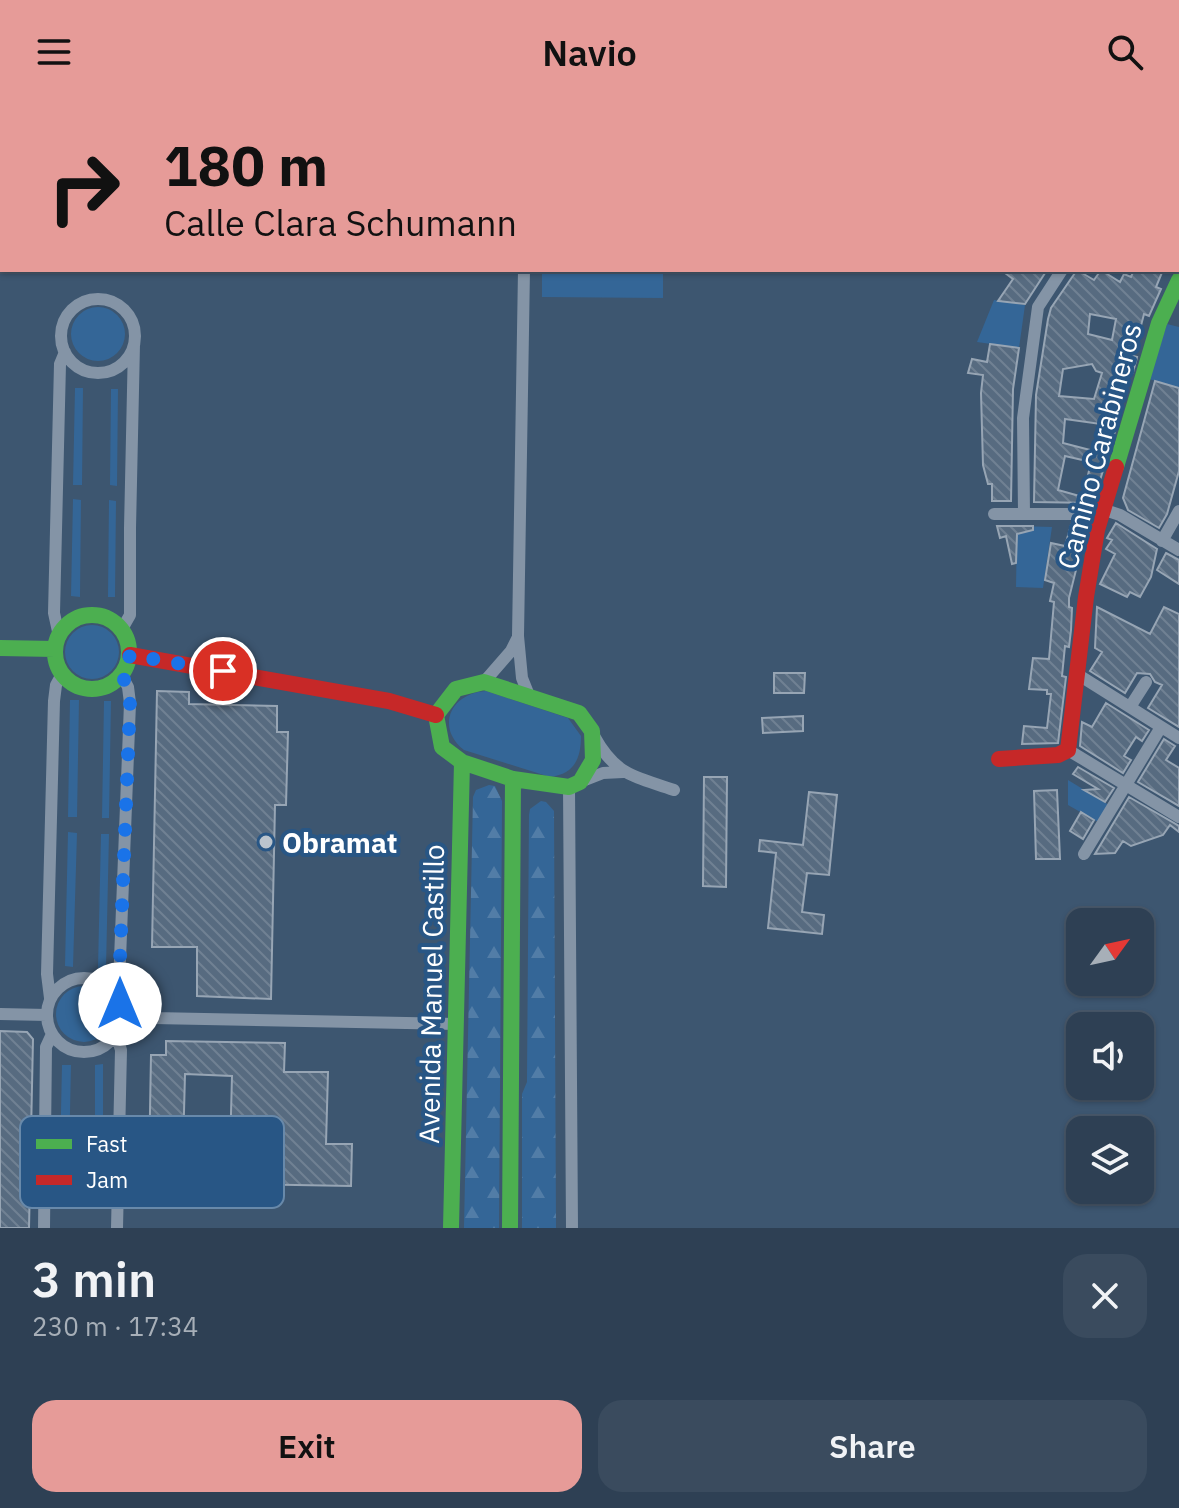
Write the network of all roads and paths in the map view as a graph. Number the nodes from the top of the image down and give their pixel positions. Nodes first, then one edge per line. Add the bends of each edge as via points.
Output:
1 (524, 272) edge
2 (1061, 272) edge
3 (1179, 280) edge
4 (134, 344) junction
5 (65, 352) junction
6 (1105, 510) junction
7 (1179, 511) edge
8 (994, 514) dead end
9 (1024, 514) junction
10 (1162, 541) junction
11 (1179, 550) edge
12 (122, 629) junction
13 (518, 636) junction
14 (57, 643) junction
15 (0, 648) edge
16 (130, 655) junction
17 (62, 674) junction
18 (1077, 674) junction
19 (122, 676) junction
20 (484, 682) junction
21 (1146, 682) dead end
22 (530, 698) junction
23 (1130, 707) junction
24 (436, 715) junction
25 (1161, 727) junction
26 (592, 731) junction
27 (1179, 738) edge
28 (1068, 750) junction
29 (999, 759) dead end
30 (462, 762) junction
31 (623, 772) junction
32 (513, 779) junction
33 (574, 784) junction
34 (1126, 785) junction
35 (674, 790) dead end
36 (1179, 817) edge
37 (1084, 854) dead end
38 (115, 994) junction
39 (50, 998) junction
40 (0, 1014) edge
41 (47, 1015) junction
42 (121, 1015) junction
43 (457, 1024) junction
44 (52, 1034) junction
45 (116, 1034) junction
46 (45, 1116) edge
47 (120, 1116) edge
48 (44, 1208) edge
49 (117, 1208) edge
50 (44, 1228) edge
51 (117, 1228) edge
52 (451, 1228) edge
53 (510, 1228) edge
54 (572, 1228) edge

1 - 13 street
2 - 9 street via 1038,307 1023,418
3 - 6 main road, Camino Carabineros via 1159,323
4 - 5 street via 123,364 103,373 80,368
4 - 5 street via 126,311 94,299 73,308 66,318 61,341
4 - 12 street via 130,615
5 - 14 street via 60,364
6 - 9 street
6 - 10 street
6 - 18 main road, Camino Carabineros via 1097,530
7 - 10 street
8 - 9 street
10 - 11 street
12 - 14 main road via 101,616 88,615 66,626
12 - 16 main road
13 - 20 street
13 - 22 street via 522,678
14 - 15 main road
14 - 17 main road
16 - 19 main road
16 - 24 main road via 389,701
17 - 19 main road via 70,683 91,690
17 - 39 street via 54,701
18 - 23 street
18 - 28 main road, Camino Carabineros
19 - 38 street via 130,703
20 - 22 main road
20 - 24 main road via 456,689
21 - 23 street
22 - 26 main road via 579,713
23 - 25 street
24 - 30 main road via 442,747
25 - 27 street
25 - 34 street
26 - 31 street via 608,760
26 - 33 main road via 593,760
28 - 29 main road
28 - 34 street
30 - 32 main road
30 - 43 main road, Avenida Manuel Castillo
31 - 33 street
31 - 35 street
32 - 33 main road
32 - 53 main road
33 - 54 street
34 - 36 street
34 - 37 street
38 - 39 street via 87,977 65,982
38 - 42 street
39 - 41 street
40 - 41 street
41 - 44 street
42 - 43 street
42 - 45 street
43 - 52 main road, Avenida Manuel Castillo
44 - 45 street via 71,1050 84,1052 108,1044
44 - 46 street via 46,1047
45 - 47 street via 121,1050
48 - 50 street
49 - 51 street

